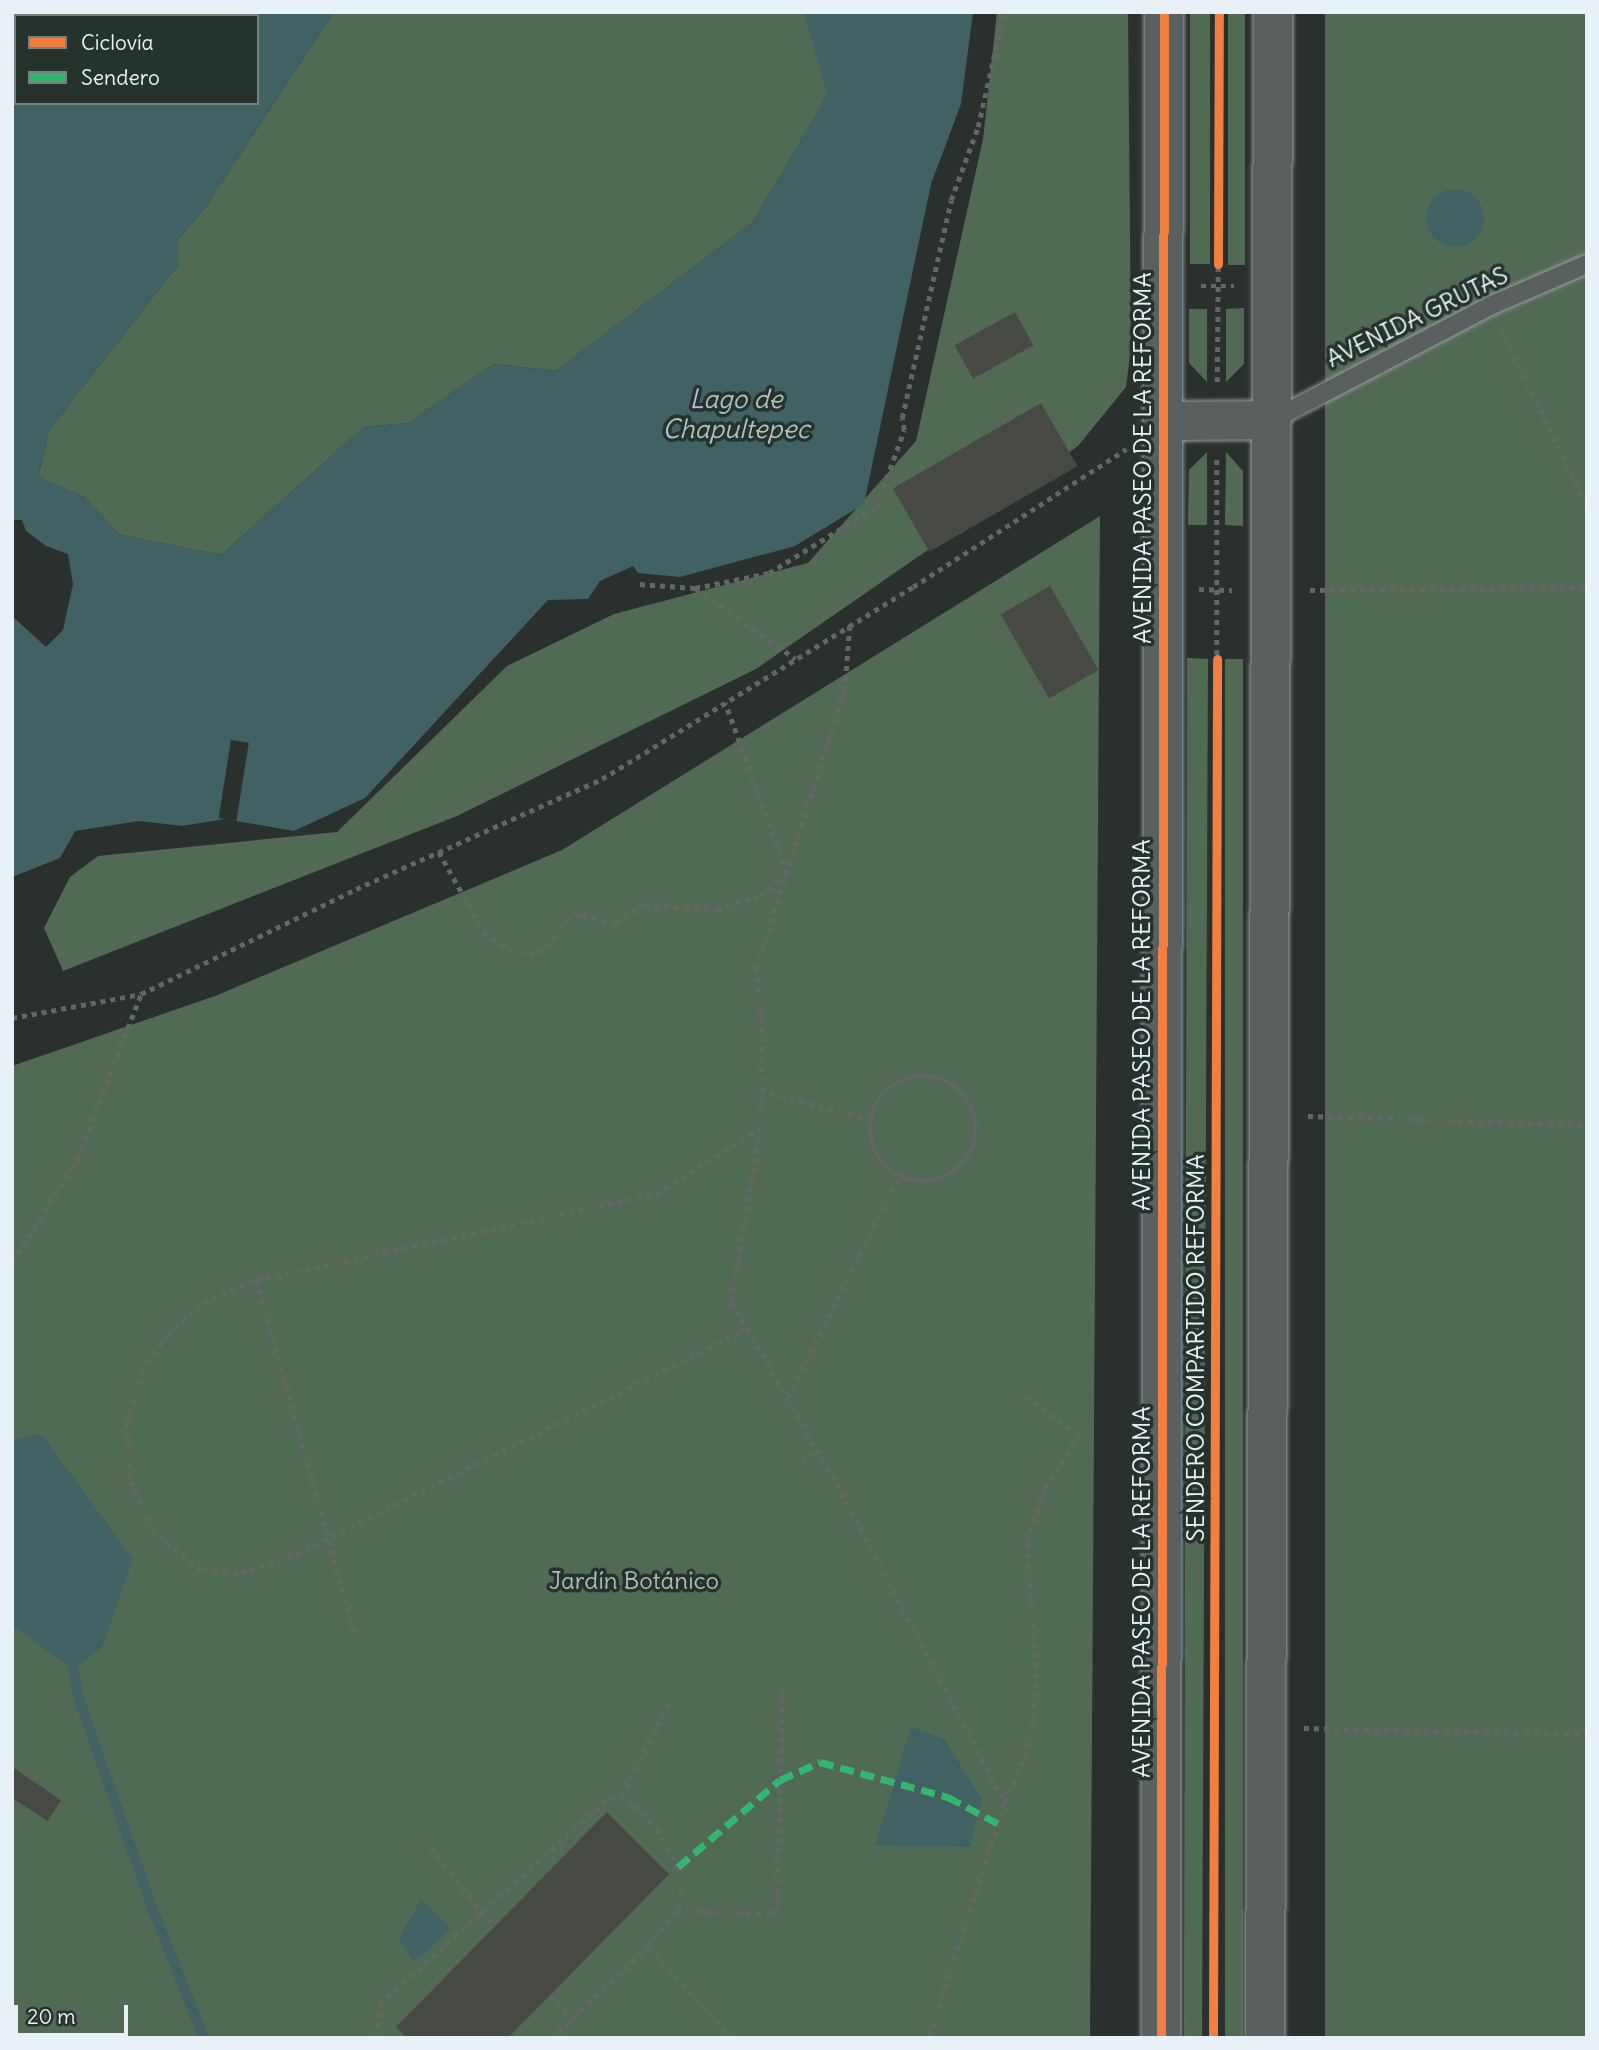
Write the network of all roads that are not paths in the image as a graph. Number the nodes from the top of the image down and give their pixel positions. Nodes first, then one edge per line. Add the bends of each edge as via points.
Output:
1 (1164, 12) edge
2 (1273, 12) edge
3 (1587, 264) edge
4 (1272, 420) junction
5 (1163, 421) junction
6 (1161, 2038) edge
7 (1265, 2038) edge

1 - 5 main road, AVENIDA PASEO DE LA REFORMA
2 - 4 main road
3 - 4 lane, AVENIDA GRUTAS via 1490,306
4 - 5 main road via 1217,436
4 - 7 main road via 1257,590 1268,1114
5 - 6 main road, AVENIDA PASEO DE LA REFORMA

